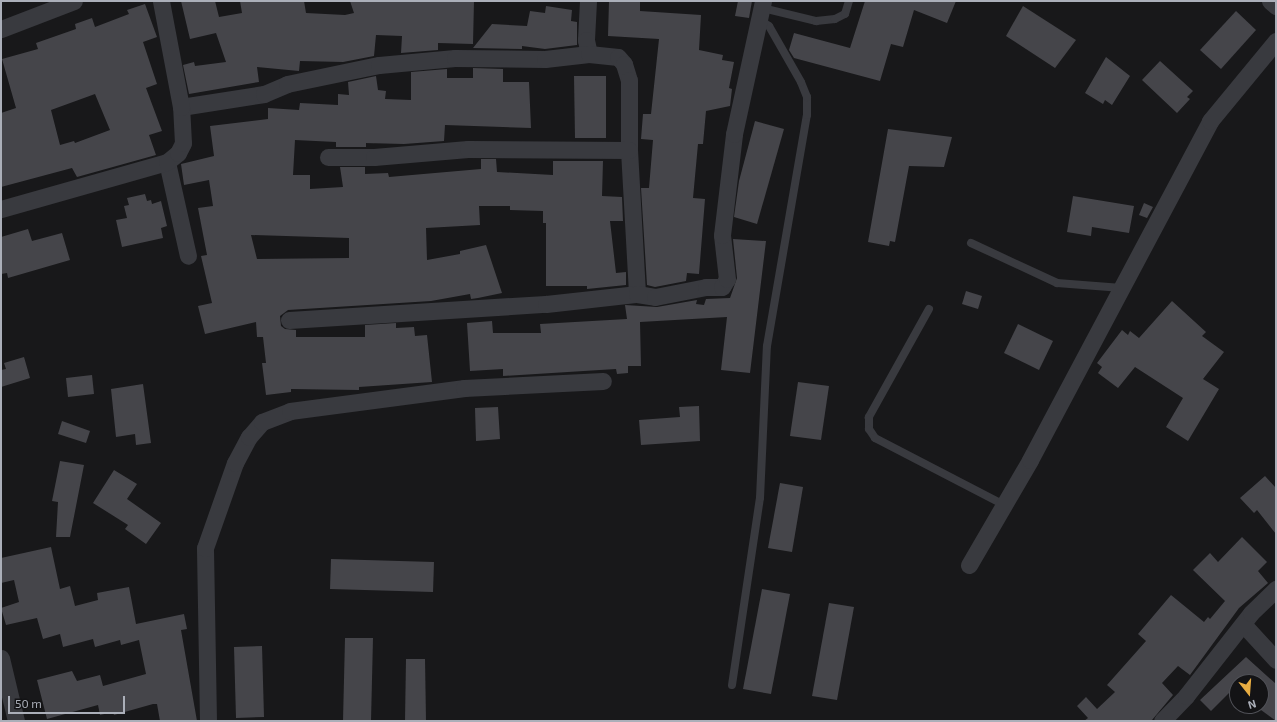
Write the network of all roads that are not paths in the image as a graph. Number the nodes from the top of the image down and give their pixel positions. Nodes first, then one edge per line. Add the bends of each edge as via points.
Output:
1 (74, 1) edge
2 (161, 1) edge
3 (588, 1) edge
4 (849, 1) edge
5 (1270, 1) edge
6 (1276, 6) edge
7 (762, 10) edge
8 (1, 29) edge
9 (1276, 41) edge
10 (589, 54) junction
11 (181, 107) junction
12 (628, 150) junction
13 (328, 157) dead end
14 (167, 162) junction
15 (1, 209) edge
16 (971, 243) dead end
17 (188, 256) dead end
18 (1122, 288) junction
19 (637, 294) junction
20 (929, 309) dead end
21 (289, 320) dead end
22 (603, 381) dead end
23 (1004, 505) junction
24 (970, 565) dead end
25 (1276, 589) edge
26 (1242, 624) junction
27 (1, 658) edge
28 (1276, 660) edge
29 (732, 685) dead end
30 (16, 721) edge
31 (208, 721) edge
32 (1162, 721) edge

1 - 8 street
2 - 11 street
3 - 10 street via 586,40
4 - 7 lane via 844,14 835,19 816,21
5 - 6 street
7 - 19 street via 734,134 722,235 727,279 722,287 706,287 656,297
7 - 29 lane via 801,82 807,97 807,115 767,346 760,498
9 - 18 street via 1210,121
10 - 11 street via 545,59 456,58 380,65 287,84 264,94
10 - 12 street via 613,56 624,64 630,80
11 - 14 street via 183,143 178,154
12 - 13 street via 468,149 374,157
12 - 19 street
14 - 15 street
14 - 17 street
16 - 18 lane via 1057,284
18 - 23 street
19 - 21 street via 538,304
20 - 23 lane via 869,417 869,429 875,438
22 - 31 street via 464,388 290,411 262,422 249,437 234,463 205,548
23 - 24 street
25 - 26 street
26 - 28 street
26 - 32 street via 1186,696
27 - 30 street

